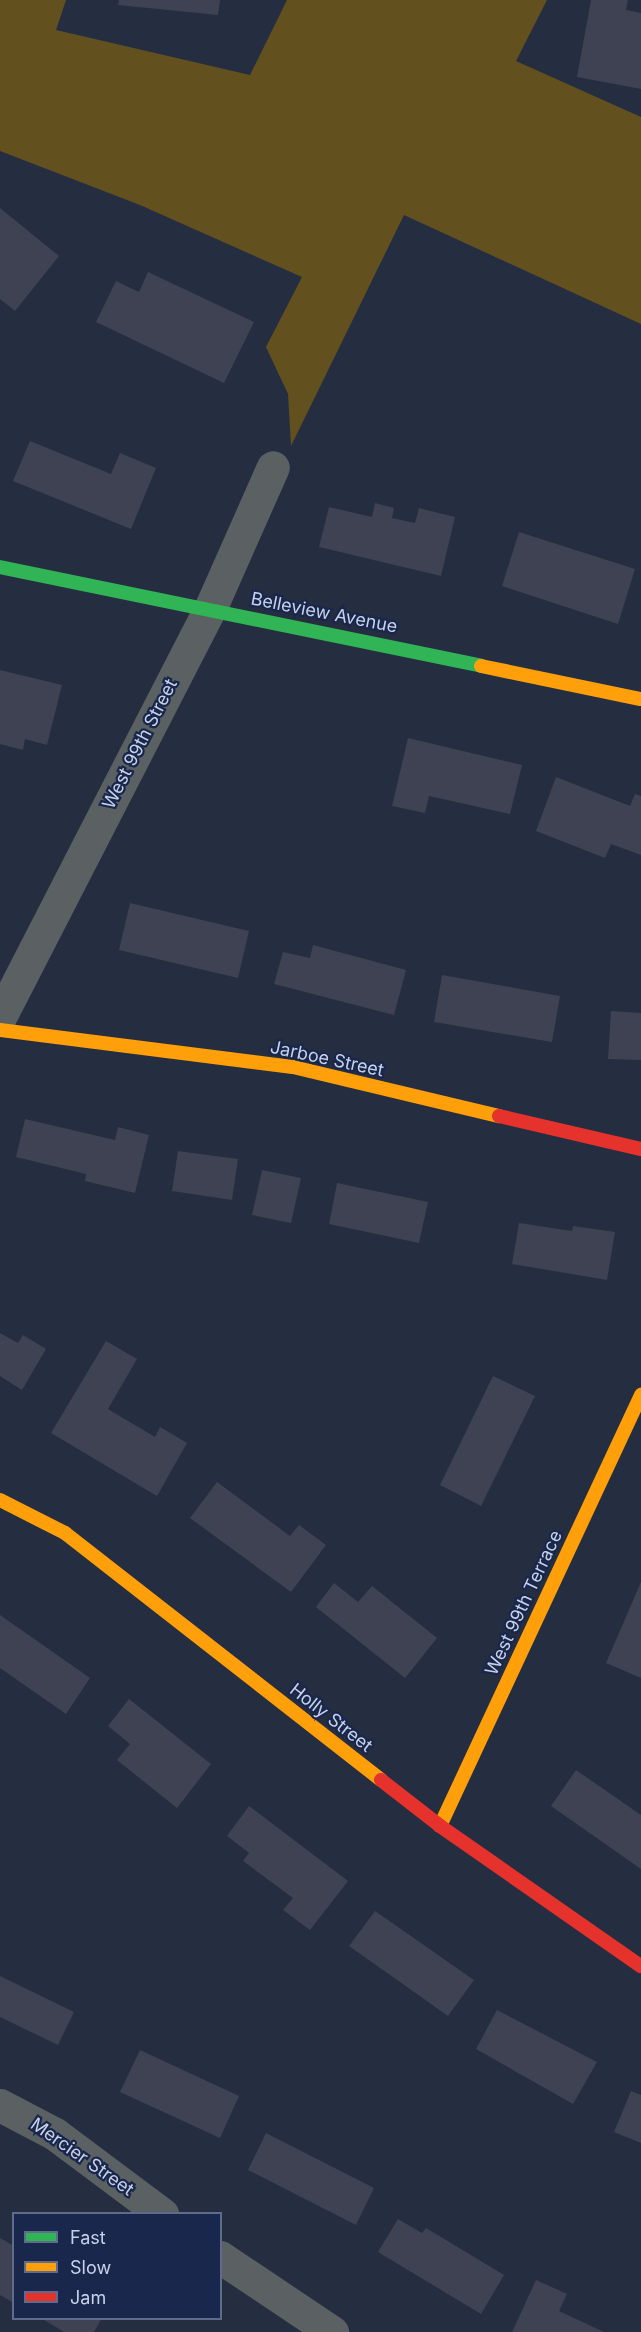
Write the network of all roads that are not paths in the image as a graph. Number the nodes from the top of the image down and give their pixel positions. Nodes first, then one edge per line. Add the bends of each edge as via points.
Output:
1 (273, 467) dead end
2 (0, 567) edge
3 (210, 609) junction
4 (641, 699) edge
5 (0, 1017) edge
6 (0, 1030) edge
7 (641, 1149) edge
8 (641, 1395) edge
9 (0, 1500) edge
10 (440, 1826) junction
11 (641, 1966) edge
12 (0, 2105) edge
13 (159, 2212) edge
14 (222, 2258) edge
15 (332, 2332) edge

1 - 3 street, West 99th Street
2 - 3 street, Belleview Avenue
3 - 4 street, Belleview Avenue
3 - 5 street, West 99th Street
6 - 7 street, Jarboe Street via 293,1067
8 - 10 street, West 99th Terrace
9 - 10 street, Holly Street via 64,1533
10 - 11 street, Holly Street
12 - 13 street, Mercier Street via 55,2134
14 - 15 street

